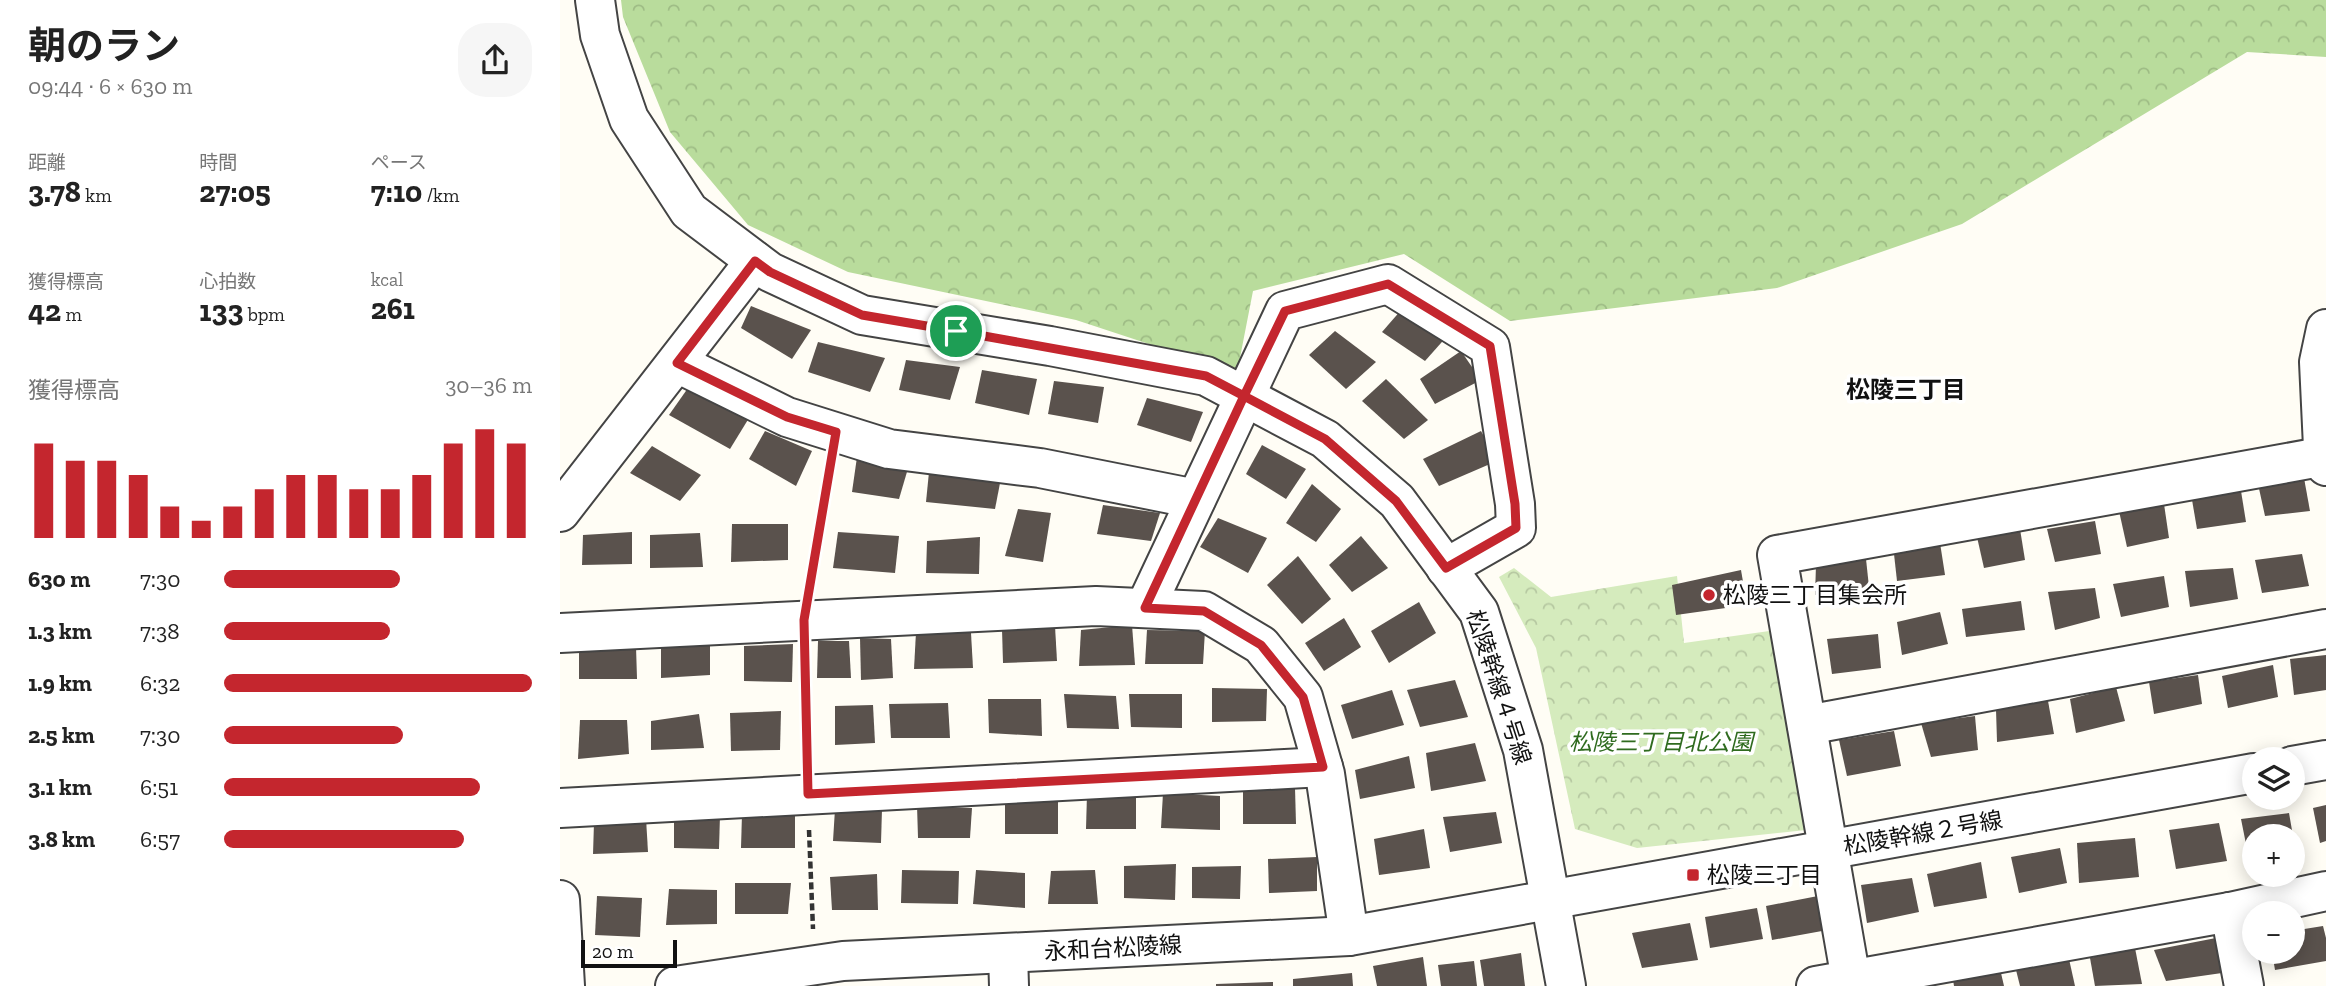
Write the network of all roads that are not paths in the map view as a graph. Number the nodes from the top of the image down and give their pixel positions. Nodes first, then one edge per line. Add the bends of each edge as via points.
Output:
1 (596, 0) edge
2 (755, 261) junction
3 (2326, 329) edge
4 (677, 363) junction
5 (1244, 396) junction
6 (2325, 460) edge
7 (1196, 499) junction
8 (560, 512) edge
9 (1446, 568) junction
10 (1145, 608) junction
11 (2326, 629) edge
12 (560, 633) edge
13 (1807, 724) junction
14 (2326, 760) edge
15 (2305, 764) edge
16 (1323, 767) junction
17 (2242, 775) edge
18 (560, 808) edge
19 (1829, 849) junction
20 (2326, 891) edge
21 (1550, 900) junction
22 (560, 901) edge
23 (2230, 912) junction
24 (1349, 936) junction
25 (1008, 970) edge
26 (827, 971) edge
27 (1834, 983) edge
28 (565, 986) edge
29 (675, 986) edge
30 (1566, 986) edge
31 (2244, 986) edge

1 - 2 street, 松陵幹線４号線 via 600,35 629,119 689,211
2 - 4 street
2 - 5 street, 松陵幹線４号線 via 862,315 1206,376
3 - 6 street via 2319,362
4 - 7 street via 787,417 889,449 1040,468
4 - 8 street
5 - 7 street
5 - 9 street, 松陵幹線４号線 via 1325,439 1396,501
5 - 9 street via 1285,311 1388,284 1490,346 1516,528
6 - 13 street via 1777,555
7 - 10 street
9 - 21 street, 松陵幹線４号線 via 1479,612 1523,750
10 - 12 street via 1096,606
10 - 16 street via 1204,611 1261,645 1303,697
11 - 13 street
13 - 19 street
14 - 15 street
16 - 18 street
16 - 24 street
17 - 19 street, 松陵幹線２号線
19 - 21 street, 松陵幹線２号線
19 - 27 street
20 - 23 street
21 - 24 street, 永和台松陵線
21 - 30 street, 松陵幹線４号線
22 - 28 street
23 - 27 street
23 - 31 street
24 - 25 street, 永和台松陵線
25 - 26 street, 永和台松陵線
26 - 29 street, 永和台松陵線

